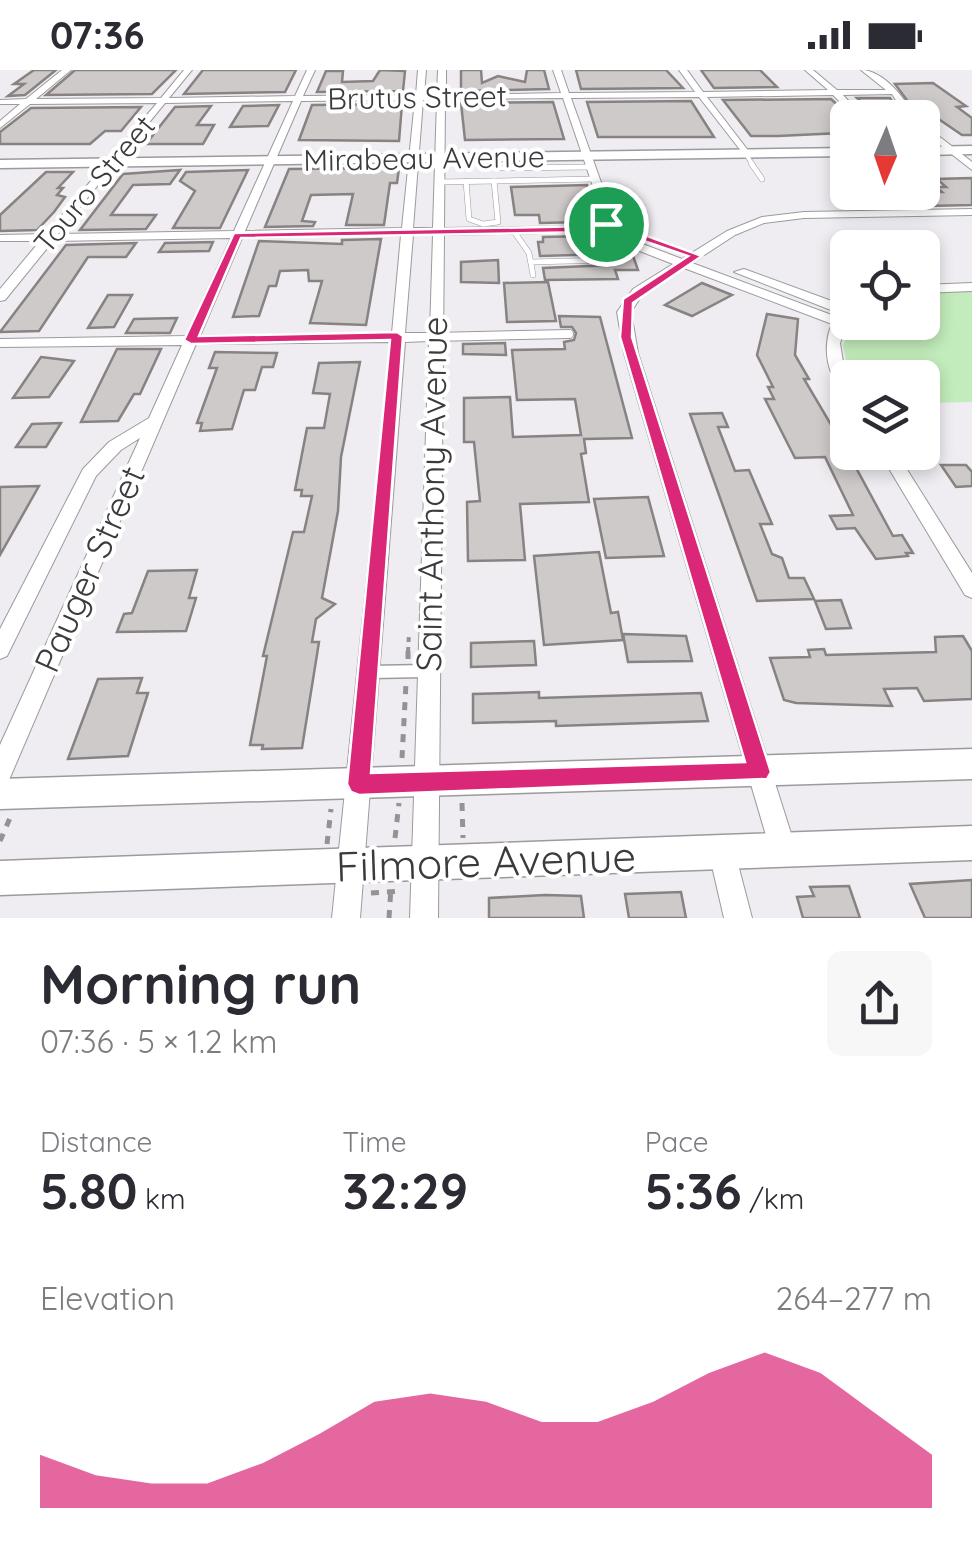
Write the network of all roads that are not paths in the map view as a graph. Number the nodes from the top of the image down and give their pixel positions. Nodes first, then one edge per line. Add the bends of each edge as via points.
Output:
1 (67, 70) edge
2 (188, 70) edge
3 (310, 70) edge
4 (422, 70) edge
5 (442, 70) edge
6 (558, 70) edge
7 (683, 70) edge
8 (809, 70) edge
9 (865, 70) edge
10 (895, 92) junction
11 (835, 93) junction
12 (701, 94) junction
13 (566, 96) junction
14 (420, 97) junction
15 (441, 97) junction
16 (298, 99) junction
17 (164, 100) junction
18 (842, 100) edge
19 (900, 100) edge
20 (0, 102) edge
21 (28, 102) junction
22 (0, 126) edge
23 (940, 141) edge
24 (940, 147) edge
25 (947, 147) junction
26 (972, 147) edge
27 (830, 148) edge
28 (742, 149) junction
29 (0, 154) edge
30 (414, 154) junction
31 (440, 154) junction
32 (273, 156) junction
33 (115, 158) junction
34 (588, 162) junction
35 (500, 163) junction
36 (0, 164) edge
37 (972, 167) edge
38 (762, 179) dead end
39 (466, 181) junction
40 (494, 181) junction
41 (504, 181) junction
42 (439, 182) junction
43 (972, 212) edge
44 (599, 227) junction
45 (513, 230) junction
46 (407, 232) junction
47 (437, 232) junction
48 (237, 235) junction
49 (0, 238) edge
50 (50, 238) junction
51 (690, 259) junction
52 (608, 260) dead end
53 (531, 262) junction
54 (533, 275) dead end
55 (972, 288) edge
56 (940, 289) edge
57 (0, 297) edge
58 (830, 311) edge
59 (569, 334) dead end
60 (397, 336) junction
61 (433, 337) junction
62 (191, 340) junction
63 (0, 344) edge
64 (155, 422) junction
65 (898, 470) edge
66 (972, 590) edge
67 (0, 650) edge
68 (428, 671) junction
69 (368, 672) junction
70 (972, 764) edge
71 (0, 772) edge
72 (760, 772) junction
73 (426, 782) junction
74 (359, 784) junction
75 (6, 805) edge
76 (972, 843) edge
77 (782, 849) junction
78 (722, 853) junction
79 (349, 868) junction
80 (418, 877) junction
81 (0, 878) edge
82 (346, 918) edge
83 (424, 918) edge
84 (738, 918) edge

1 - 21 street
2 - 17 street, Touro Street
3 - 16 street, Pauger Street
4 - 14 street, Saint Anthony Avenue
5 - 15 street, Saint Anthony Avenue
6 - 13 street
7 - 12 street
8 - 11 street
9 - 10 street
10 - 11 street, Brutus Street
10 - 19 street
11 - 12 street, Brutus Street
11 - 18 street
12 - 13 street, Brutus Street
12 - 28 street
13 - 15 street, Brutus Street
13 - 34 street
14 - 15 street, Brutus Street
14 - 16 street, Brutus Street
14 - 30 street, Saint Anthony Avenue
15 - 31 street, Saint Anthony Avenue
16 - 17 street, Brutus Street
16 - 32 street, Pauger Street
17 - 21 street, Brutus Street
17 - 33 street, Touro Street
20 - 21 street, Brutus Street
21 - 22 street
23 - 25 street
24 - 25 street
25 - 26 street
25 - 37 street
27 - 28 street, Mirabeau Avenue
28 - 34 street, Mirabeau Avenue
28 - 38 lane
29 - 33 street, Mirabeau Avenue
30 - 31 street, Mirabeau Avenue
30 - 32 street, Mirabeau Avenue
30 - 46 street, Saint Anthony Avenue
31 - 34 street, Mirabeau Avenue
31 - 35 street, Mirabeau Avenue
31 - 42 street, Saint Anthony Avenue
32 - 33 street, Mirabeau Avenue
32 - 48 street, Pauger Street
33 - 36 street, Mirabeau Avenue
33 - 50 street, Touro Street
34 - 35 street, Mirabeau Avenue
34 - 41 lane
34 - 44 street via 608,216
35 - 41 lane
39 - 40 lane
39 - 40 lane via 469,219 483,224 498,222
39 - 42 lane
40 - 41 lane
42 - 47 street, Saint Anthony Avenue
43 - 51 street via 779,216 745,225
44 - 45 street
44 - 51 street
45 - 47 street
45 - 53 lane
46 - 47 street
46 - 48 street
46 - 60 street, Saint Anthony Avenue
47 - 61 street, Saint Anthony Avenue
48 - 50 street
48 - 62 street, Pauger Street
49 - 50 street
50 - 57 street, Touro Street
51 - 58 street
51 - 72 street via 627,302 626,337
52 - 53 lane
53 - 54 lane
55 - 56 street
59 - 61 lane
60 - 61 street
60 - 62 street
60 - 69 street, Saint Anthony Avenue
61 - 68 street, Saint Anthony Avenue
62 - 63 street
62 - 64 street, Pauger Street
64 - 67 street, Pauger Street via 115,446 90,472
64 - 71 street, Pauger Street
65 - 66 street
68 - 69 lane
68 - 73 street, Saint Anthony Avenue
69 - 74 street, Saint Anthony Avenue
70 - 72 street
72 - 73 street
72 - 77 street
73 - 74 street
73 - 80 street, Saint Anthony Avenue
74 - 75 street
74 - 79 street, Saint Anthony Avenue
76 - 77 street, Filmore Avenue
77 - 78 street, Filmore Avenue
78 - 80 street, Filmore Avenue
78 - 84 street
79 - 80 street, Filmore Avenue
79 - 81 street, Filmore Avenue
79 - 82 street, Saint Anthony Avenue
80 - 83 street, Saint Anthony Avenue

